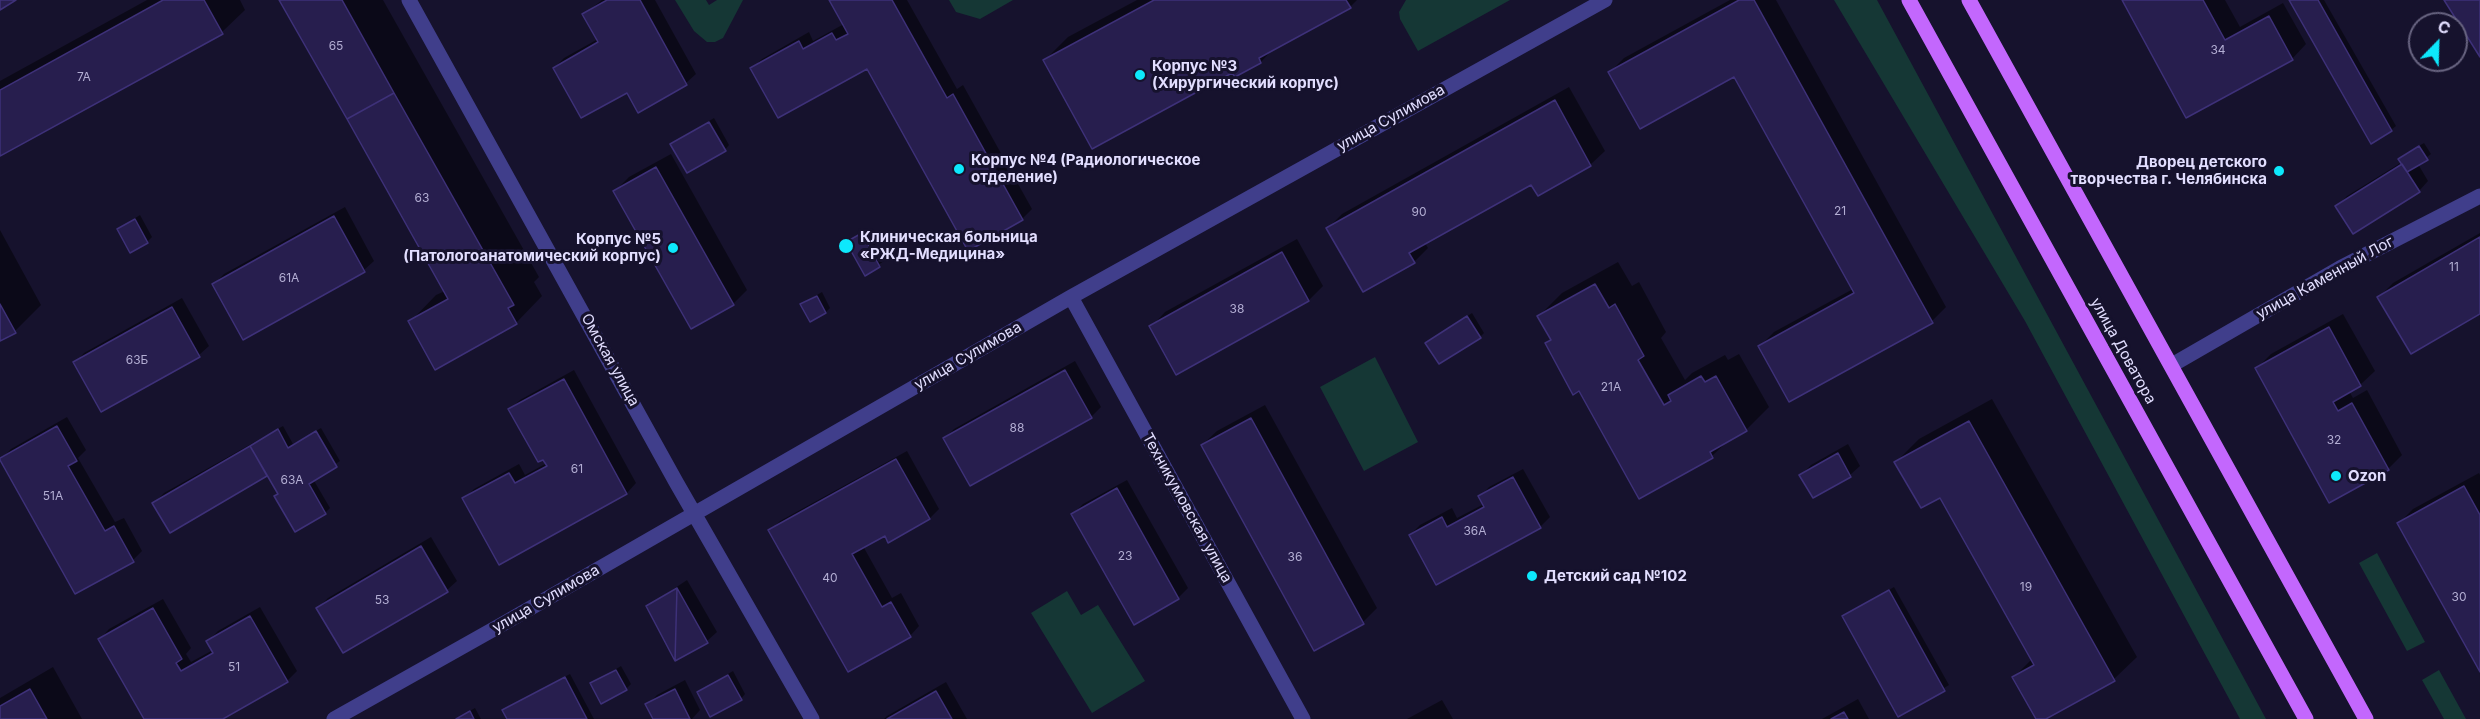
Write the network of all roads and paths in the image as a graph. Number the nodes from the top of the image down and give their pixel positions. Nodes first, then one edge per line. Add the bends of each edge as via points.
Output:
1 (409, 0) edge
2 (1605, 0) edge
3 (1909, 0) edge
4 (1969, 0) edge
5 (2480, 196) edge
6 (1071, 297) junction
7 (2172, 365) junction
8 (694, 513) junction
9 (334, 719) edge
10 (812, 719) edge
11 (1303, 719) edge
12 (2306, 719) edge
13 (2366, 719) edge

1 - 8 street, Омская улица
2 - 6 street, улица Сулимова
3 - 12 main road, улица Доватора
4 - 7 main road
5 - 7 street, улица Каменный Лог via 2340,268
6 - 8 street, улица Сулимова
6 - 11 street, Техникумовская улица
7 - 13 main road
8 - 9 street, улица Сулимова
8 - 10 street, Омская улица

